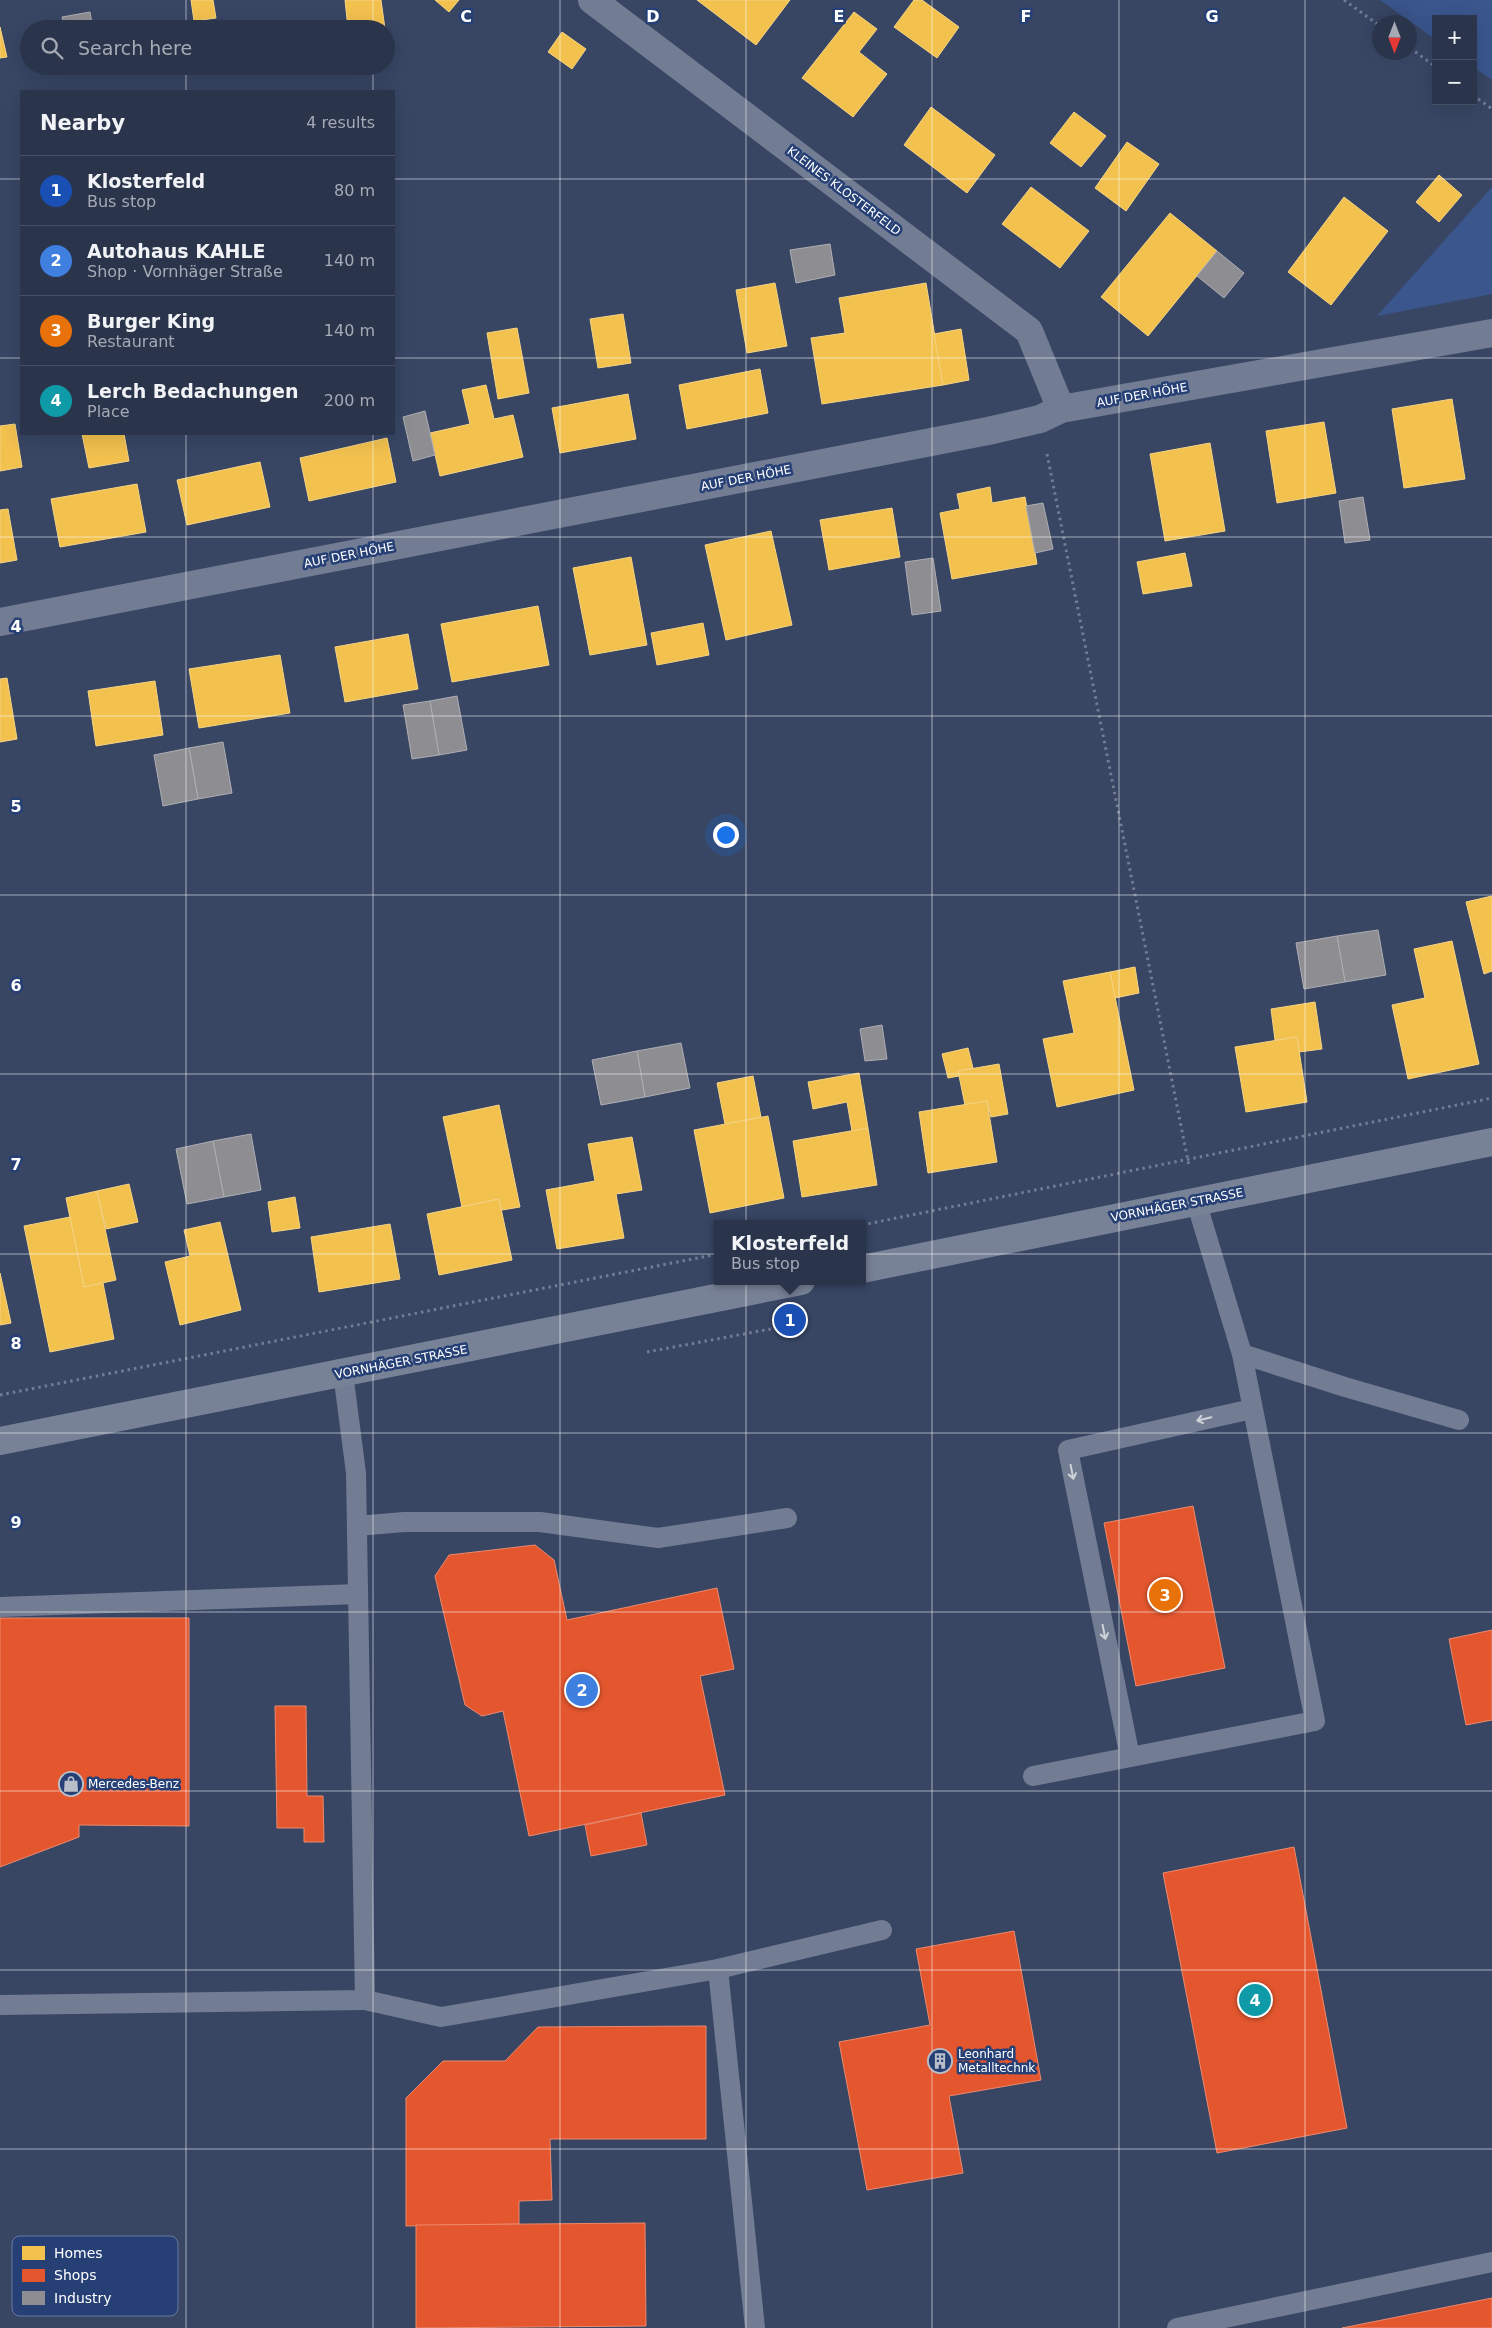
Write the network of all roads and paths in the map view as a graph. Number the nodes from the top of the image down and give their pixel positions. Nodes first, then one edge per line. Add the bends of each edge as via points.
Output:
1 (592, 0) edge
2 (1344, 0) edge
3 (1372, 20) edge
4 (1417, 53) edge
5 (1432, 64) edge
6 (1477, 98) edge
7 (1492, 109) edge
8 (1492, 333) edge
9 (1050, 414) junction
10 (0, 622) edge
11 (1492, 1098) edge
12 (1492, 1142) edge
13 (1188, 1159) junction
14 (1196, 1201) junction
15 (866, 1224) edge
16 (714, 1255) edge
17 (866, 1268) edge
18 (781, 1285) edge
19 (1242, 1354) junction
20 (343, 1373) junction
21 (0, 1395) edge
22 (1252, 1409) junction
23 (1460, 1420) dead end
24 (0, 1441) edge
25 (787, 1518) dead end
26 (357, 1526) junction
27 (358, 1594) junction
28 (0, 1606) edge
29 (1130, 1757) junction
30 (1033, 1776) dead end
31 (882, 1930) dead end
32 (718, 1969) junction
33 (365, 2000) junction
34 (0, 2005) edge
35 (1492, 2262) edge
36 (755, 2328) edge
37 (1177, 2328) edge

1 - 9 street, KLEINES KLOSTERFELD via 1029,331
2 - 3 path
4 - 5 path
6 - 7 path
8 - 9 street, AUF DER HÖHE
9 - 10 street, AUF DER HÖHE via 988,431
9 - 13 path
11 - 13 path
12 - 14 main road, VORNHÄGER STRASSE
13 - 14 path
13 - 15 path
14 - 17 main road, VORNHÄGER STRASSE
14 - 19 lane
16 - 21 path
18 - 20 main road, VORNHÄGER STRASSE
19 - 22 lane
19 - 23 lane
20 - 24 main road, VORNHÄGER STRASSE
20 - 26 lane via 356,1473
22 -> 29 lane via 1068,1450
22 - 29 lane via 1315,1721
25 - 26 lane via 658,1538 540,1522 404,1522
26 - 27 lane
27 - 28 lane
27 - 33 lane
29 - 30 lane
31 - 32 lane
32 - 33 lane via 441,2017
32 - 36 lane
33 - 34 lane
35 - 37 lane

